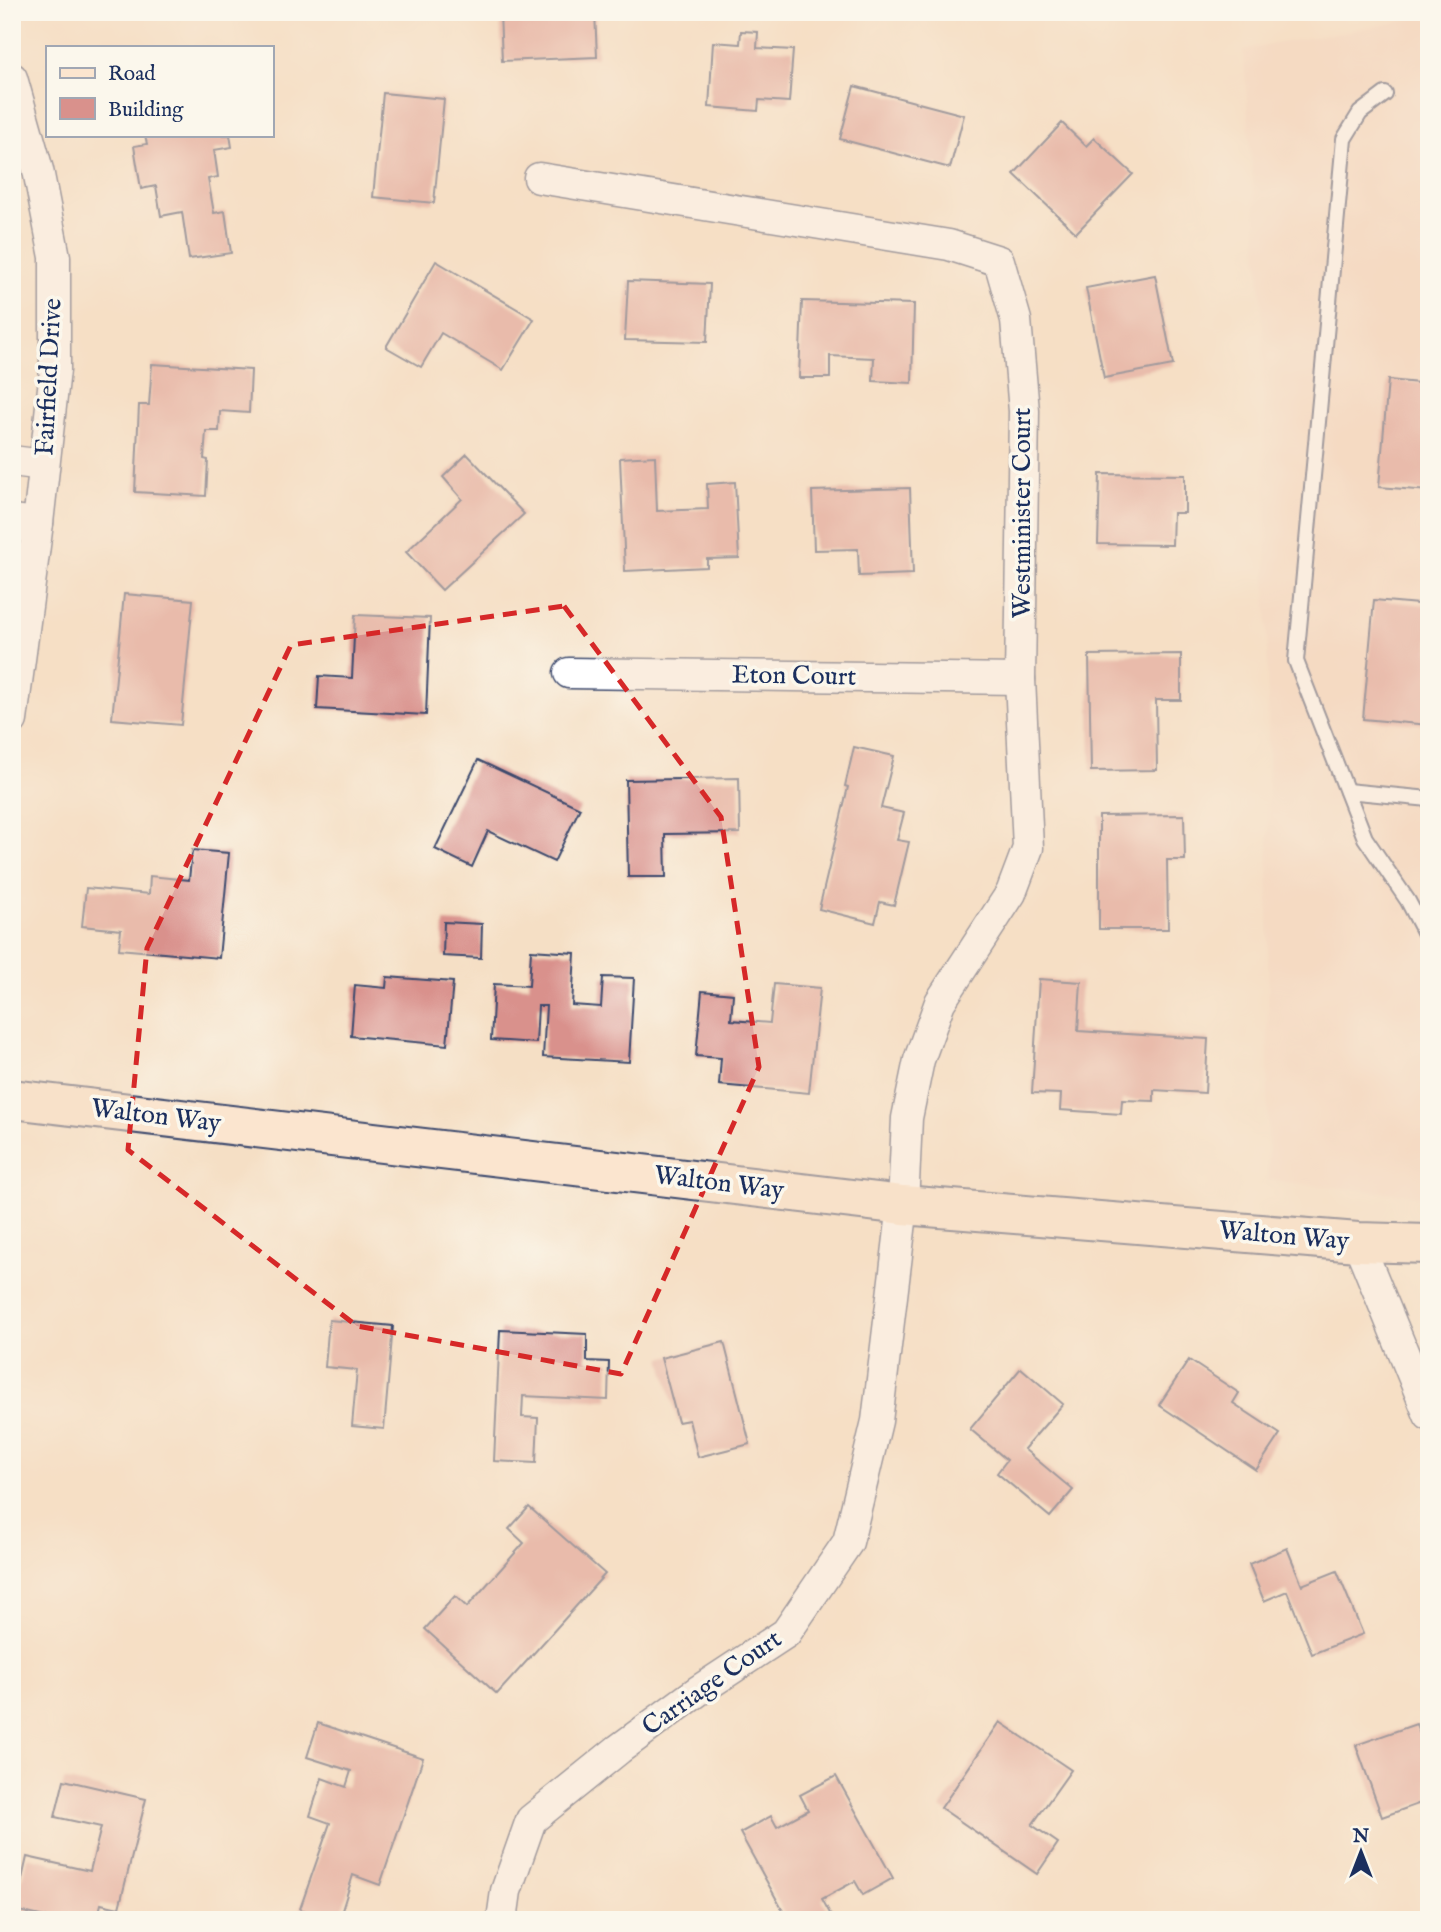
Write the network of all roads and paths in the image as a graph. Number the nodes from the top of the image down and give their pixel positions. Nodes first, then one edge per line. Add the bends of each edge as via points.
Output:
1 (12, 78) edge
2 (1385, 94) dead end
3 (539, 178) dead end
4 (12, 461) edge
5 (44, 465) junction
6 (25, 522) edge
7 (569, 673) dead end
8 (1020, 679) junction
9 (12, 720) edge
10 (1346, 791) junction
11 (1429, 799) edge
12 (1429, 941) edge
13 (12, 1098) edge
14 (903, 1205) junction
15 (1358, 1242) junction
16 (1429, 1244) edge
17 (1429, 1415) edge
18 (502, 1920) edge

1 - 5 street, Fairfield Drive via 38,170 55,257 55,370
2 - 10 lane via 1360,113 1344,139 1296,661
3 - 8 street, Westminister Court via 948,245 999,261 1016,320 1024,411
4 - 5 street
5 - 6 street, Fairfield Drive
6 - 9 street, Fairfield Drive
7 - 8 street, Eton Court
8 - 14 street, Westminister Court via 1028,848 1011,893 940,1002 919,1060 907,1118
10 - 11 lane
10 - 12 lane via 1364,838 1408,901
13 - 14 main road, Walton Way
14 - 15 main road, Walton Way
14 - 18 street, Carriage Court via 877,1421 848,1542 786,1633 698,1691 531,1820 506,1891
15 - 16 main road, Walton Way
15 - 17 street

